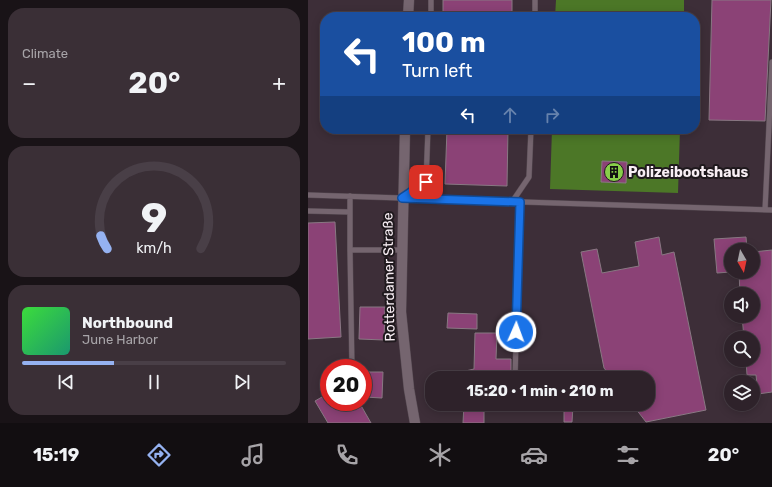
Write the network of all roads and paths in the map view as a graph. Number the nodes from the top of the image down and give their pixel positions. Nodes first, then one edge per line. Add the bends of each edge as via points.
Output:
1 (409, 0) edge
2 (431, 0) edge
3 (535, 0) edge
4 (408, 12) edge
5 (431, 12) edge
6 (534, 12) edge
7 (772, 62) edge
8 (405, 134) edge
9 (428, 134) edge
10 (531, 134) edge
11 (308, 195) edge
12 (350, 196) junction
13 (402, 198) junction
14 (512, 202) junction
15 (520, 202) junction
16 (308, 210) edge
17 (765, 210) junction
18 (772, 210) edge
19 (350, 212) junction
20 (350, 250) junction
21 (402, 250) junction
22 (352, 359) edge
23 (515, 371) edge
24 (415, 423) edge

1 - 4 street
2 - 5 lane
3 - 6 lane
7 - 17 lane
8 - 13 street, Rotterdamer Straße
9 - 13 lane via 426,182
10 - 14 lane via 529,177
11 - 12 lane
12 - 13 lane
12 - 19 lane
13 - 14 lane
13 - 21 street, Rotterdamer Straße
14 - 15 lane
15 - 17 lane
15 - 23 lane
16 - 19 lane
17 - 18 lane
19 - 20 lane
20 - 21 lane
20 - 22 lane
21 - 24 street, Rotterdamer Straße via 401,312

